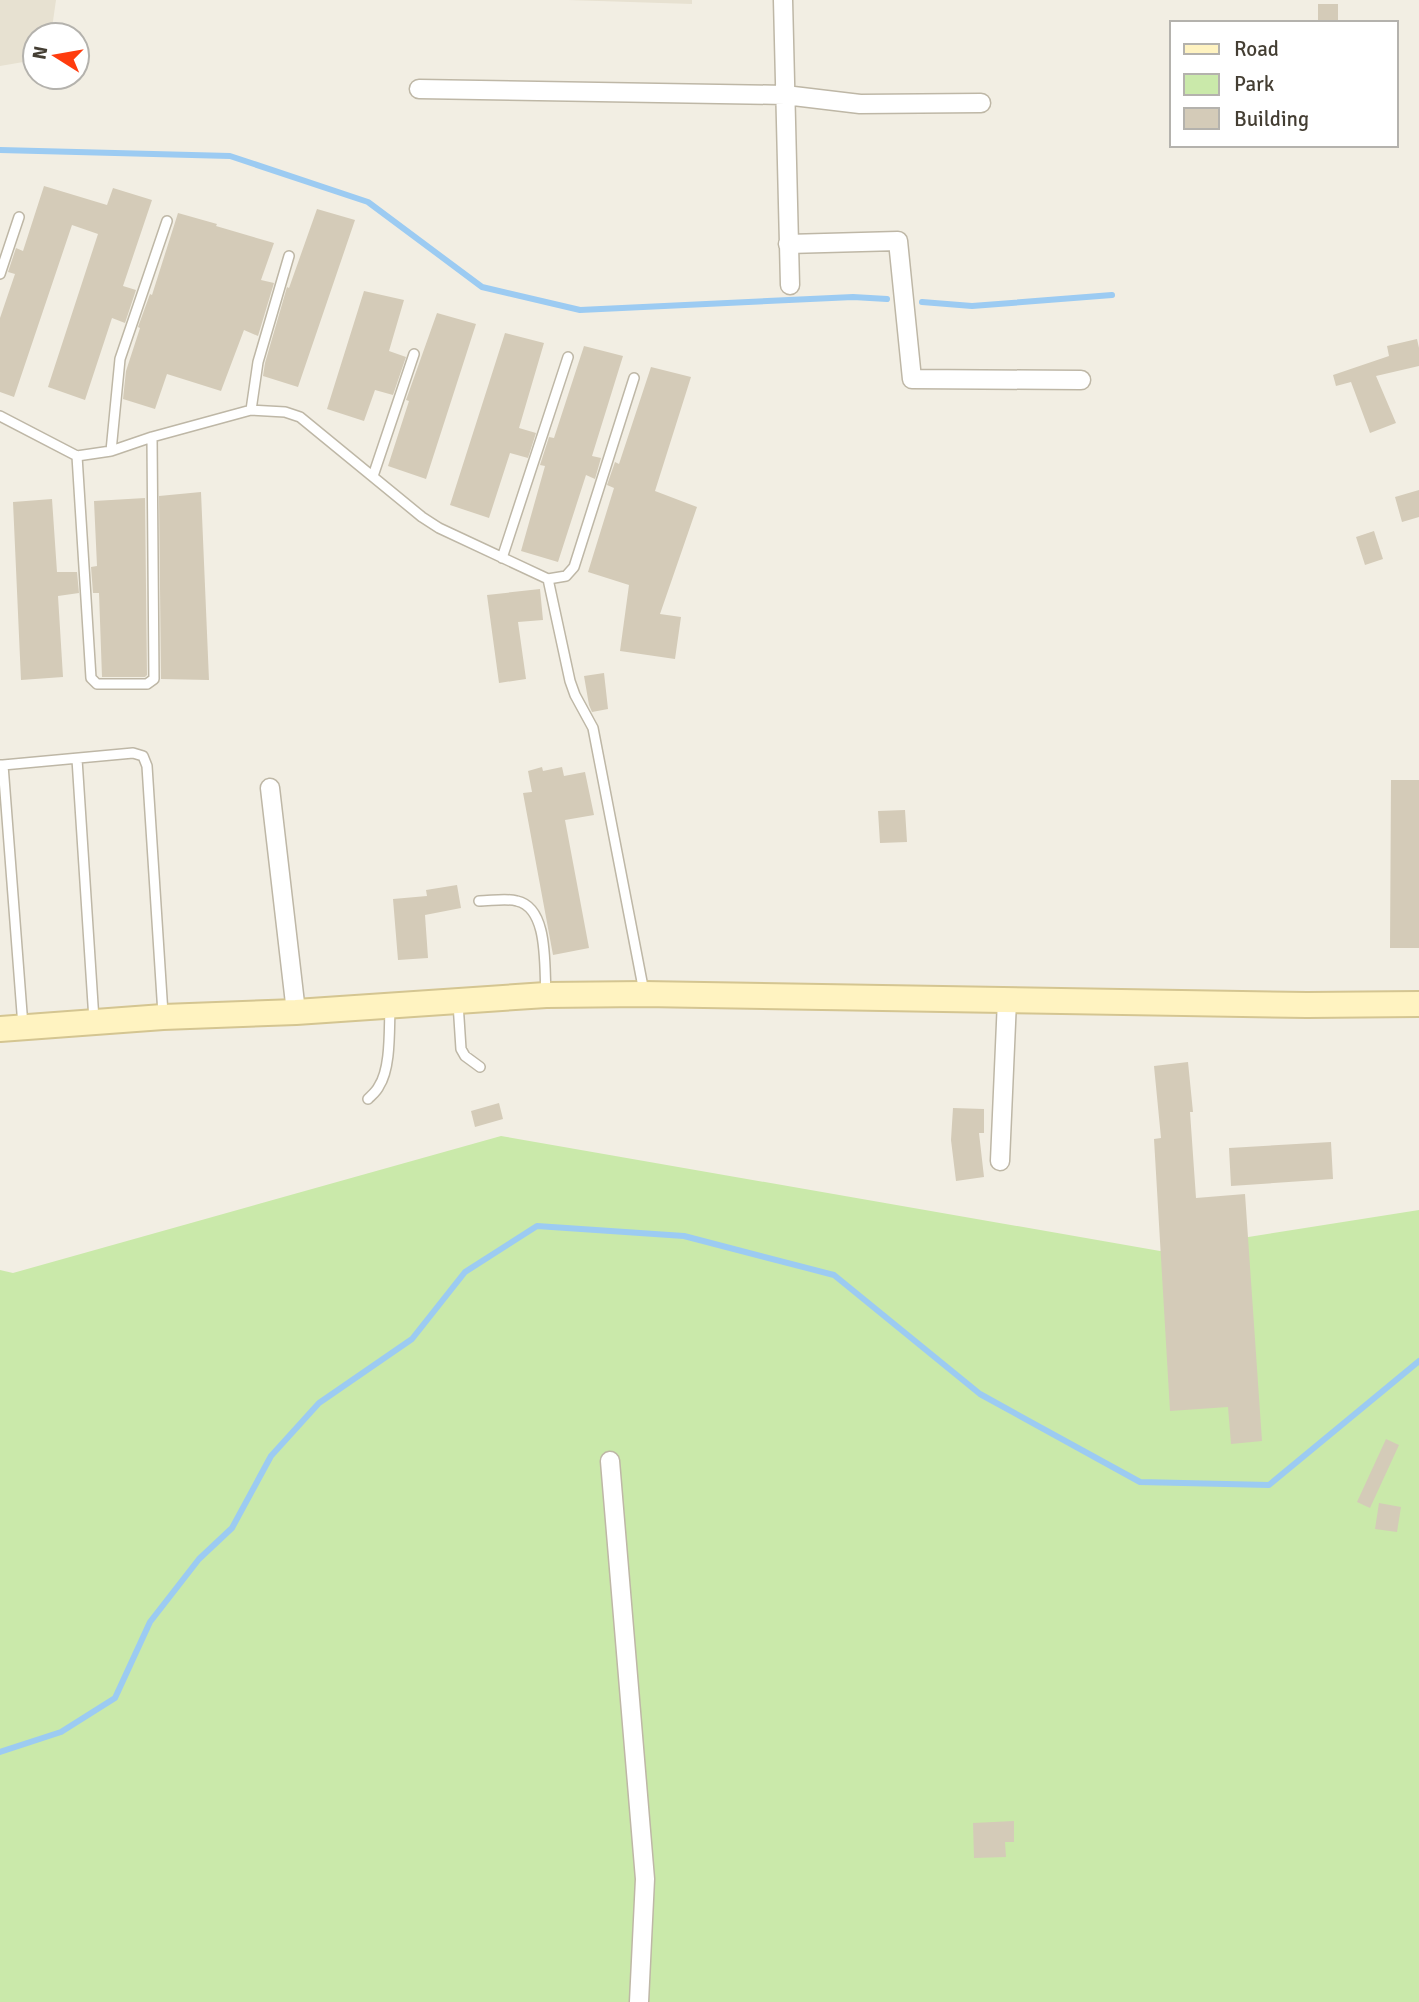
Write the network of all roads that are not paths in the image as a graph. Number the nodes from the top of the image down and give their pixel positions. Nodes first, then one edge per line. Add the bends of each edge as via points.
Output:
1 (783, 0) edge
2 (419, 89) dead end
3 (785, 95) junction
4 (982, 103) dead end
5 (19, 217) dead end
6 (167, 221) dead end
7 (788, 244) junction
8 (289, 256) dead end
9 (0, 274) edge
10 (790, 285) dead end
11 (414, 354) dead end
12 (568, 357) dead end
13 (634, 378) dead end
14 (1081, 380) dead end
15 (251, 410) junction
16 (0, 416) edge
17 (152, 438) junction
18 (111, 451) junction
19 (77, 456) junction
20 (373, 475) junction
21 (502, 558) junction
22 (548, 579) junction
23 (77, 759) junction
24 (1, 765) edge
25 (270, 788) dead end
26 (479, 901) dead end
27 (644, 994) junction
28 (547, 995) junction
29 (1007, 1000) junction
30 (457, 1001) junction
31 (1419, 1004) edge
32 (390, 1006) junction
33 (296, 1012) junction
34 (163, 1017) junction
35 (94, 1022) junction
36 (12, 1029) edge
37 (480, 1067) dead end
38 (368, 1099) dead end
39 (1000, 1161) dead end
40 (610, 1461) dead end
41 (639, 2002) edge

1 - 3 street
2 - 3 street
3 - 4 street via 860,104
3 - 7 street
5 - 9 lane
6 - 18 lane via 120,359
7 - 10 street
7 - 14 street via 898,241 912,379
8 - 15 lane via 258,362
11 - 20 lane
12 - 21 lane
13 - 22 lane via 574,567 566,576
15 - 17 lane
15 - 20 lane via 300,416
16 - 19 lane
17 - 18 lane
17 - 19 lane via 154,679 147,684 97,684 91,677
18 - 19 lane
20 - 21 lane via 439,528
21 - 22 lane
22 - 27 lane via 570,681 593,729
23 - 24 lane
23 - 34 lane via 133,753 143,757 147,766
23 - 35 lane
24 - 36 lane
25 - 33 street
26 - 28 lane via 518,901 532,909 541,924
27 - 28 street
27 - 29 street
28 - 30 street
29 - 31 street
29 - 39 street
30 - 32 street
30 - 37 lane via 461,1049
32 - 33 street
32 - 38 lane via 384,1075
33 - 34 street
34 - 35 street
35 - 36 street
40 - 41 street via 645,1879

